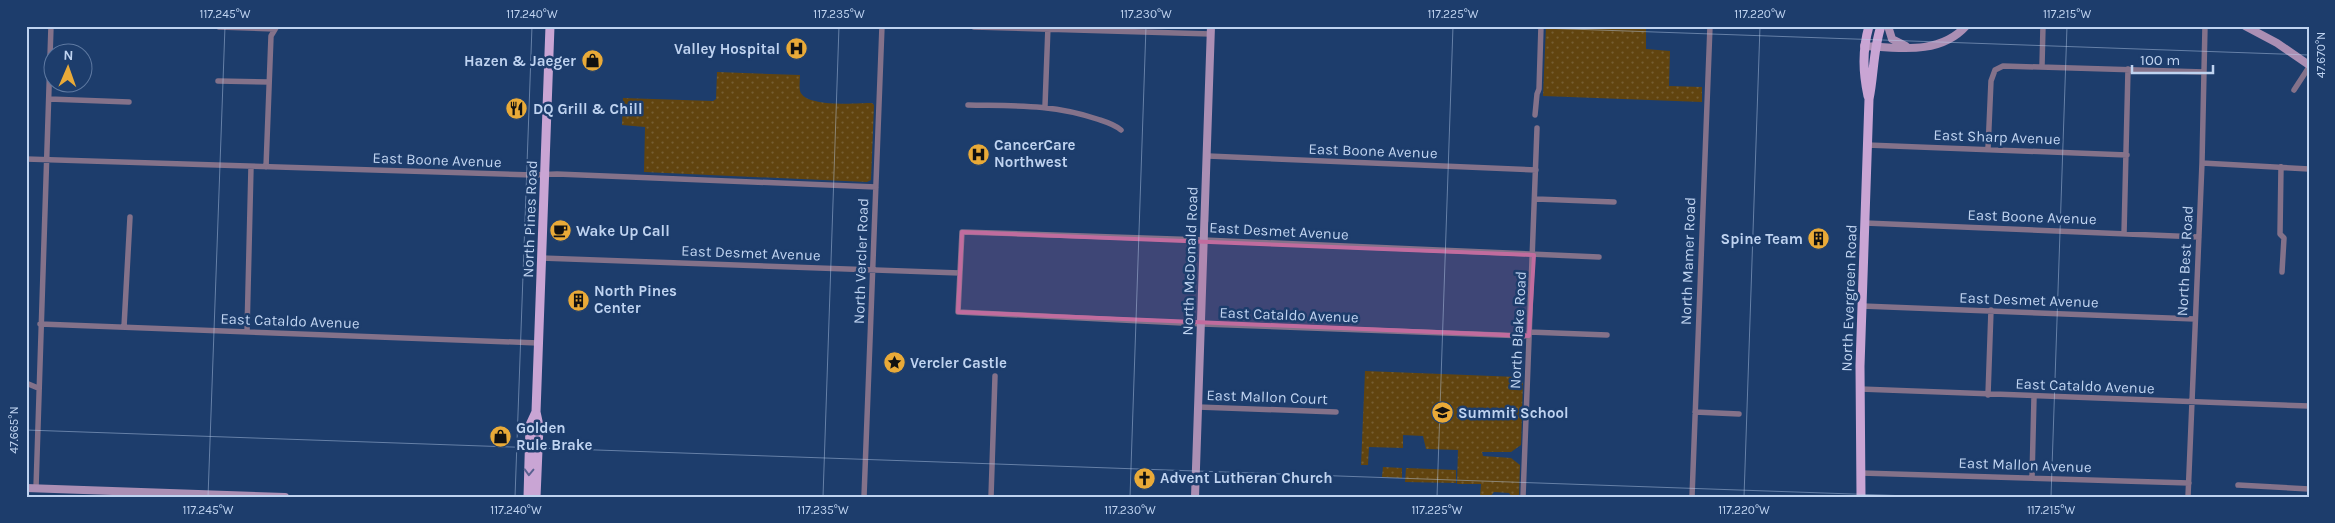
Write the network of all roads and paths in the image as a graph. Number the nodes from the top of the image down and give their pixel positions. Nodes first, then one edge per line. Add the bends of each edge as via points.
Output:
1 (51, 26) edge
2 (219, 26) edge
3 (550, 26) edge
4 (882, 26) edge
5 (1542, 26) edge
6 (1710, 26) edge
7 (1869, 26) edge
8 (1881, 26) edge
9 (1888, 26) edge
10 (1966, 26) edge
11 (2043, 26) edge
12 (2205, 26) edge
13 (2245, 26) edge
14 (974, 27) edge
15 (276, 28) edge
16 (1048, 28) edge
17 (1211, 30) edge
18 (1864, 46) junction
19 (1875, 47) junction
20 (1910, 48) junction
21 (2042, 66) junction
22 (2309, 66) edge
23 (2128, 69) junction
24 (2204, 72) junction
25 (218, 81) dead end
26 (270, 82) junction
27 (2294, 90) dead end
28 (49, 99) junction
29 (1868, 99) junction
30 (129, 102) dead end
31 (968, 105) dead end
32 (1045, 106) junction
33 (1535, 115) dead end
34 (1537, 128) dead end
35 (1121, 130) dead end
36 (1867, 145) junction
37 (1988, 149) junction
38 (2127, 155) junction
39 (1208, 156) junction
40 (26, 159) edge
41 (47, 159) junction
42 (2202, 163) junction
43 (2281, 166) junction
44 (251, 167) junction
45 (266, 167) junction
46 (2309, 169) edge
47 (1536, 170) junction
48 (545, 174) junction
49 (876, 187) junction
50 (1536, 198) junction
51 (1614, 202) dead end
52 (130, 216) dead end
53 (1864, 223) junction
54 (2124, 234) junction
55 (2198, 237) junction
56 (1204, 240) junction
57 (1534, 255) junction
58 (542, 258) junction
59 (1598, 258) dead end
60 (874, 270) junction
61 (2282, 272) dead end
62 (960, 273) junction
63 (1862, 306) junction
64 (1991, 310) junction
65 (2195, 319) junction
66 (40, 324) junction
67 (1202, 324) junction
68 (124, 327) junction
69 (247, 332) junction
70 (1529, 334) junction
71 (1607, 335) dead end
72 (538, 343) junction
73 (995, 376) dead end
74 (26, 383) edge
75 (38, 388) junction
76 (1860, 390) junction
77 (1988, 395) junction
78 (2034, 397) junction
79 (2192, 402) junction
80 (2309, 406) edge
81 (1198, 407) junction
82 (536, 412) junction
83 (1336, 412) dead end
84 (1695, 412) junction
85 (1739, 414) dead end
86 (1862, 473) junction
87 (2032, 478) junction
88 (2189, 483) junction
89 (2238, 485) dead end
90 (26, 488) edge
91 (36, 488) junction
92 (2309, 489) edge
93 (285, 497) edge
94 (528, 497) edge
95 (536, 497) edge
96 (864, 497) edge
97 (991, 497) edge
98 (1195, 497) edge
99 (1523, 497) edge
100 (1692, 497) edge
101 (1861, 497) edge
102 (2188, 497) edge

1 - 28 street
2 - 15 street
3 - 48 main road, North Pines Road
4 - 49 street, North Vercler Road
5 - 33 street
6 - 84 street, North Mamer Road
7 - 18 main road, North Evergreen Road
8 - 19 main road, North Evergreen Road
9 - 20 street via 1892,39
10 - 20 street via 1958,35 1938,45
11 - 21 street
12 - 24 street, North Best Road
13 - 22 street via 2277,43
14 - 16 street
15 - 26 street via 272,36
16 - 17 street
16 - 32 street
17 - 39 street, North McDonald Road
18 - 19 street
18 - 29 main road, North Evergreen Road via 1863,73
19 - 20 street
19 - 29 main road, North Evergreen Road via 1874,75
21 - 23 street
21 - 37 street via 2010,65 1996,70 1990,81
22 - 27 street
23 - 24 street
23 - 38 street
24 - 42 street, North Best Road
25 - 26 street
26 - 45 street
28 - 30 street
28 - 41 street
29 - 36 main road, North Evergreen Road
31 - 32 street
32 - 35 street via 1080,113 1116,125
34 - 47 street, North Blake Road
36 - 37 street, East Sharp Avenue
36 - 53 main road, North Evergreen Road
37 - 38 street, East Sharp Avenue
38 - 54 street
39 - 47 street, East Boone Avenue
39 - 56 street, North McDonald Road
40 - 41 street, East Boone Avenue
41 - 44 street, East Boone Avenue
41 - 66 street
42 - 43 street
42 - 55 street, North Best Road
43 - 46 street
43 - 61 street
44 - 45 street, East Boone Avenue
44 - 69 street
45 - 48 street, East Boone Avenue
47 - 50 street, North Blake Road
48 - 49 street, East Boone Avenue
48 - 58 main road, North Pines Road
49 - 60 street, North Vercler Road
50 - 51 street
50 - 57 street, North Blake Road
52 - 68 street
53 - 54 street, East Boone Avenue
53 - 63 main road, North Evergreen Road
54 - 55 street, East Boone Avenue
55 - 65 street, North Best Road
56 - 57 street, East Desmet Avenue
56 - 62 street, East Desmet Avenue via 962,232
56 - 67 street, North McDonald Road
57 - 59 street, North Blake Road
57 - 70 street, North Blake Road
58 - 60 street, East Desmet Avenue
58 - 72 main road, North Pines Road
60 - 62 street, East Desmet Avenue
60 - 96 street, North Vercler Road
62 - 67 street, East Cataldo Avenue via 958,312
63 - 64 street, East Desmet Avenue
63 - 76 main road, North Evergreen Road
64 - 65 street, East Desmet Avenue
64 - 77 street
65 - 79 street, North Best Road
66 - 68 street, East Cataldo Avenue
66 - 75 street
67 - 70 street, East Cataldo Avenue
67 - 81 street, North McDonald Road
68 - 69 street, East Cataldo Avenue
69 - 72 street, East Cataldo Avenue
70 - 71 street, East Cataldo Avenue
70 - 99 street, North Blake Road
72 - 82 main road, North Pines Road
73 - 97 street
74 - 75 street
75 - 91 street
76 - 77 street, East Cataldo Avenue
76 - 86 main road, North Evergreen Road
77 - 78 street, East Cataldo Avenue
78 - 79 street, East Cataldo Avenue
78 - 87 street
79 - 80 street, East Cataldo Avenue
79 - 88 street, North Best Road
81 - 83 street, East Mallon Court
81 - 98 street, North McDonald Road
82 -> 94 main road, North Pines Road via 530,425
82 - 95 main road, North Pines Road via 539,426
84 - 85 street
84 - 100 street, North Mamer Road
86 - 87 street, East Mallon Avenue
86 - 101 main road, North Evergreen Road
87 - 88 street, East Mallon Avenue
88 - 102 street, North Best Road
89 - 92 street
90 - 91 street
91 - 93 street

